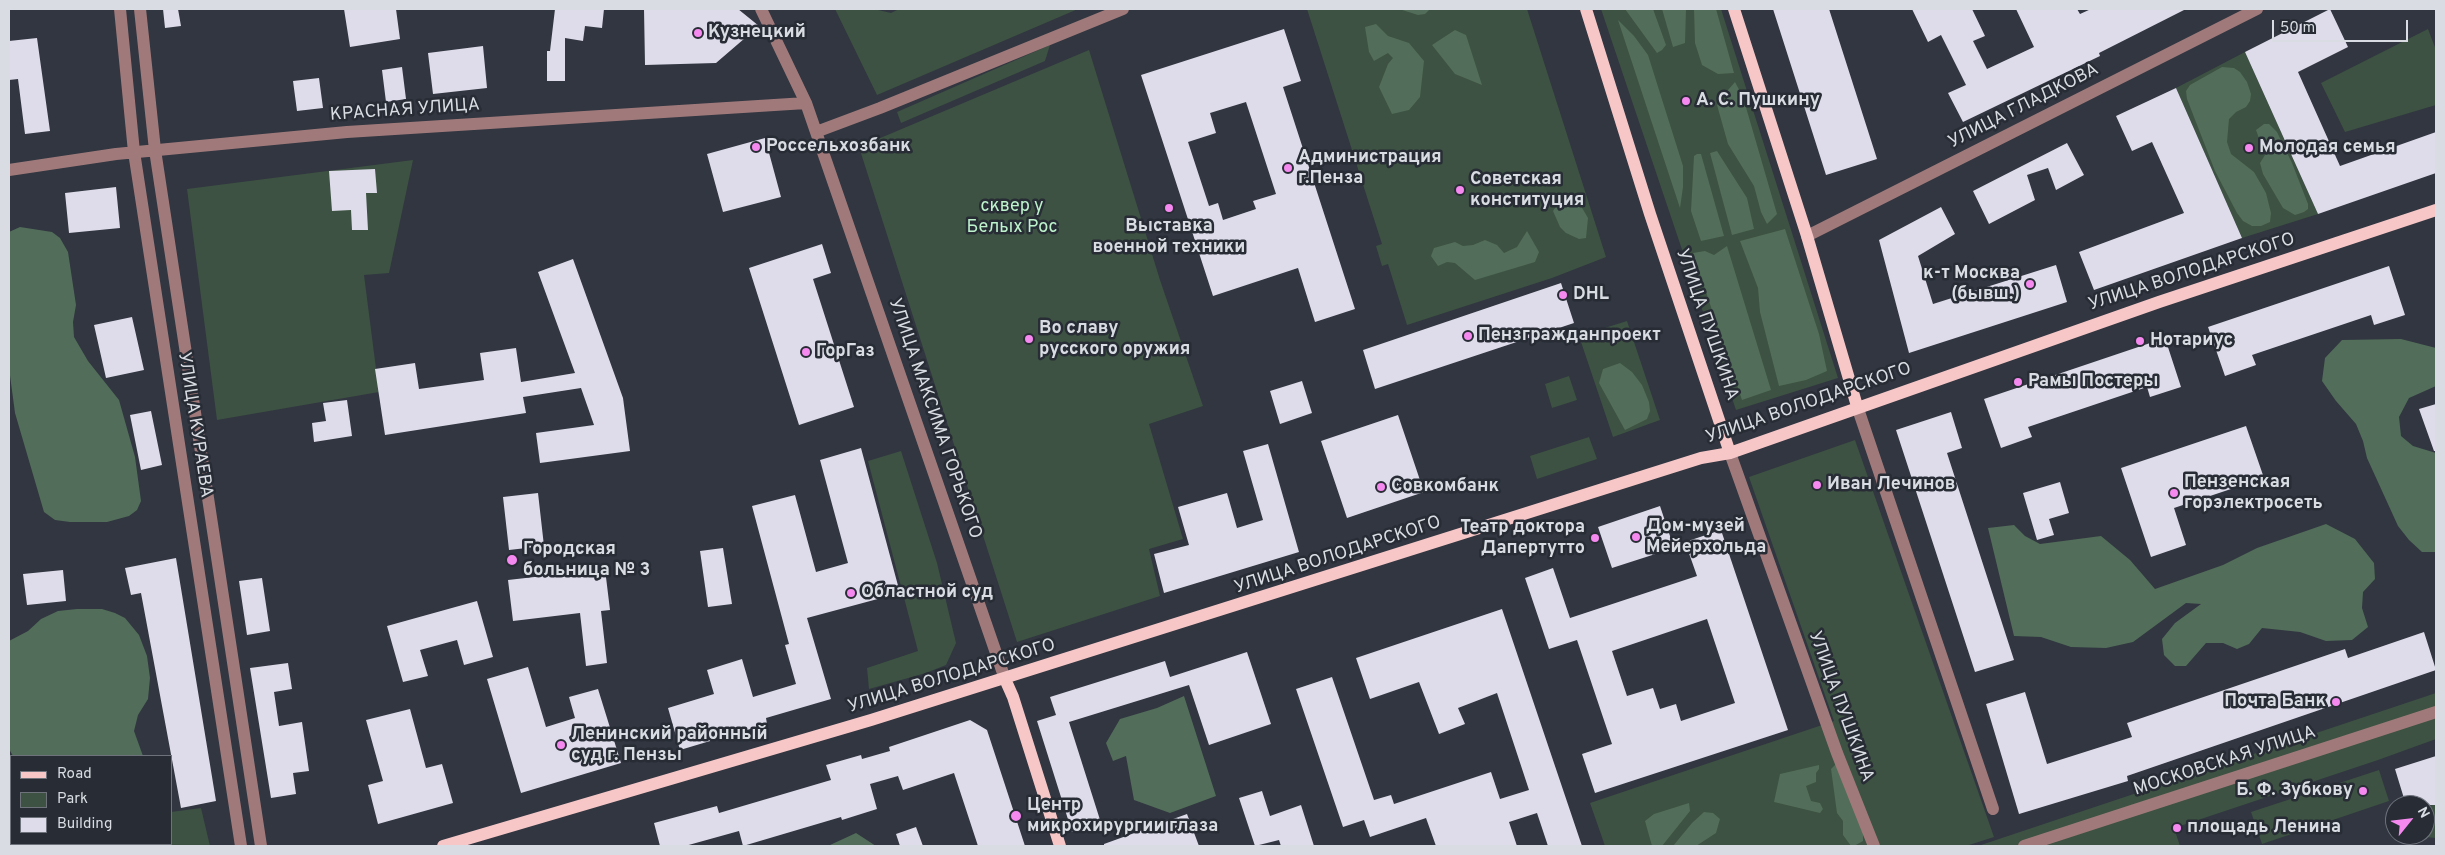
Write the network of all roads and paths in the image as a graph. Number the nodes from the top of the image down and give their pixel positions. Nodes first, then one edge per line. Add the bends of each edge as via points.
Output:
1 (120, 9) edge
2 (140, 9) edge
3 (761, 9) edge
4 (1586, 9) edge
5 (1734, 9) edge
6 (2256, 9) edge
7 (1115, 10) edge
8 (806, 103) junction
9 (816, 132) junction
10 (155, 150) junction
11 (134, 152) junction
12 (9, 170) edge
13 (2436, 210) edge
14 (1807, 236) junction
15 (1857, 406) junction
16 (1730, 453) junction
17 (1005, 679) junction
18 (2436, 712) edge
19 (1993, 809) dead end
20 (241, 846) edge
21 (261, 846) edge
22 (443, 846) edge
23 (1060, 846) edge
24 (1874, 846) edge
25 (2024, 846) edge

1 - 11 street, УЛИЦА КУРАЕВА
2 - 10 street, УЛИЦА КУРАЕВА
3 - 8 street, УЛИЦА МАКСИМА ГОРЬКОГО
4 - 16 main road, УЛИЦА ПУШКИНА
5 - 14 main road
6 - 14 street, УЛИЦА ГЛАДКОВА
7 - 9 street
8 - 9 street, УЛИЦА МАКСИМА ГОРЬКОГО
8 - 10 street, КРАСНАЯ УЛИЦА via 346,132
9 - 17 street, УЛИЦА МАКСИМА ГОРЬКОГО
10 - 11 street, КРАСНАЯ УЛИЦА
10 - 21 street, УЛИЦА КУРАЕВА
11 - 12 street, КРАСНАЯ УЛИЦА
11 - 20 street, УЛИЦА КУРАЕВА
13 - 15 main road, УЛИЦА ВОЛОДАРСКОГО
14 - 15 main road
15 - 16 main road, УЛИЦА ВОЛОДАРСКОГО
15 - 19 street
16 - 17 main road, УЛИЦА ВОЛОДАРСКОГО via 1701,458
16 - 24 street, УЛИЦА ПУШКИНА via 1837,753
17 - 22 main road, УЛИЦА ВОЛОДАРСКОГО
17 - 23 main road, УЛИЦА МАКСИМА ГОРЬКОГО
18 - 25 street, МОСКОВСКАЯ УЛИЦА

